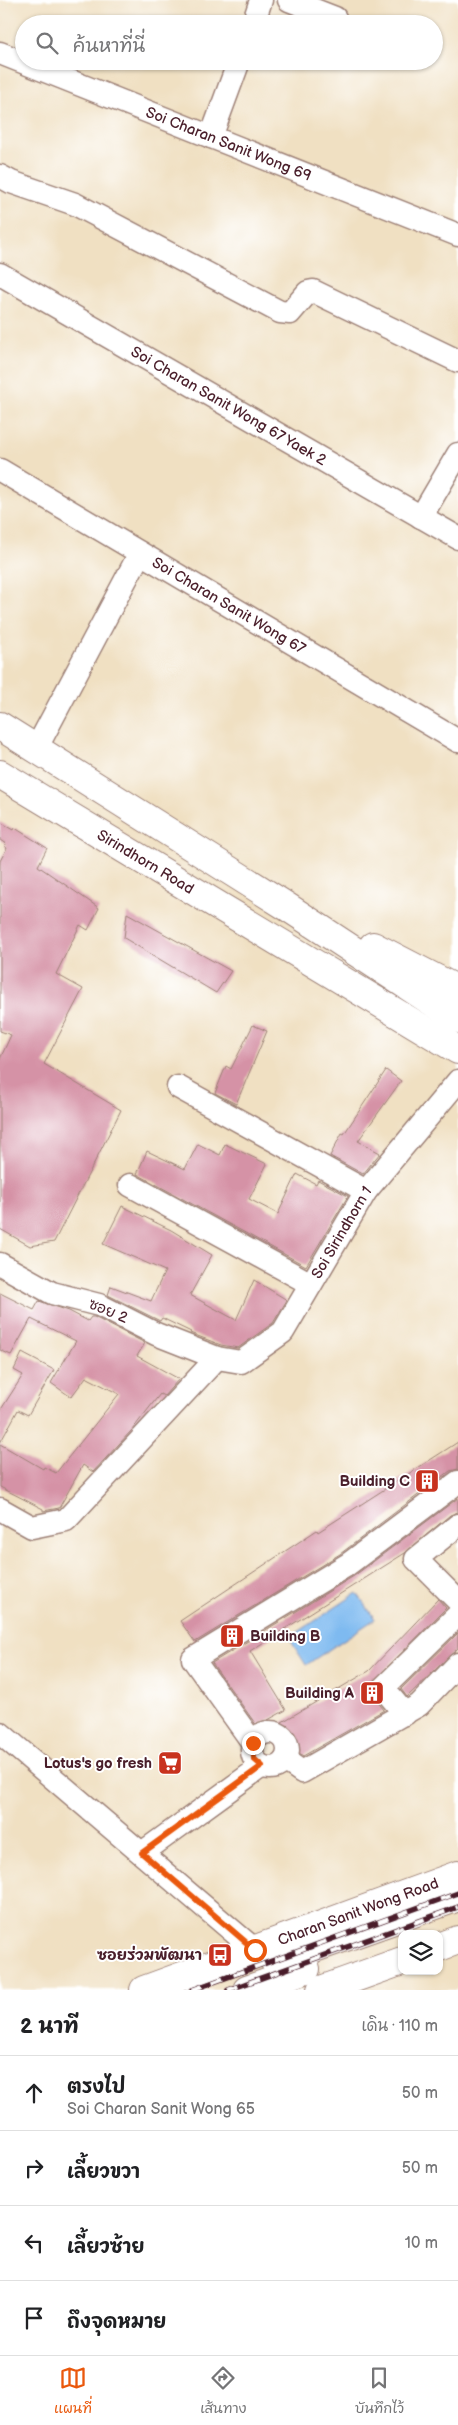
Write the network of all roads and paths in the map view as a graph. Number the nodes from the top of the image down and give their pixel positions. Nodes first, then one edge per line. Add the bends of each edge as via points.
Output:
1 (261, 0) edge
2 (289, 0) edge
3 (256, 15) edge
4 (327, 15) edge
5 (0, 53) edge
6 (15, 59) edge
7 (43, 70) edge
8 (236, 70) edge
9 (212, 136) junction
10 (0, 176) edge
11 (458, 235) edge
12 (0, 274) edge
13 (458, 361) edge
14 (458, 454) edge
15 (0, 470) edge
16 (422, 517) junction
17 (458, 538) edge
18 (140, 553) junction
19 (0, 726) edge
20 (458, 741) edge
21 (36, 749) junction
22 (0, 774) edge
23 (286, 906) junction
24 (291, 950) junction
25 (458, 990) edge
26 (458, 1019) edge
27 (458, 1050) edge
28 (458, 1071) edge
29 (458, 1081) edge
30 (178, 1087) dead end
31 (130, 1185) dead end
32 (366, 1191) junction
33 (0, 1264) edge
34 (311, 1284) junction
35 (217, 1358) junction
36 (458, 1482) edge
37 (0, 1509) edge
38 (458, 1525) edge
39 (458, 1601) edge
40 (458, 1615) edge
41 (458, 1664) edge
42 (405, 1714) junction
43 (0, 1733) edge
44 (253, 1743) junction
45 (285, 1760) junction
46 (262, 1766) junction
47 (142, 1853) junction
48 (458, 1876) edge
49 (458, 1897) edge
50 (458, 1914) edge
51 (414, 1930) edge
52 (398, 1936) edge
53 (458, 1940) edge
54 (443, 1946) edge
55 (255, 1950) junction
56 (398, 1962) edge
57 (144, 1990) edge
58 (198, 1990) edge
59 (247, 1990) edge
60 (322, 1990) edge

1 - 3 street
2 - 4 street
5 - 6 street, Soi Charan Sanit Wong 69
7 - 9 street, Soi Charan Sanit Wong 69
8 - 9 street
9 - 11 street, Soi Charan Sanit Wong 69
10 - 13 street via 75,204 280,312 290,313 308,292 313,291
12 - 16 street, Soi Charan Sanit Wong 67 Yaek 2
14 - 16 street
15 - 18 street, Soi Charan Sanit Wong 67
16 - 17 street, Soi Charan Sanit Wong 67 Yaek 2
18 - 20 street, Soi Charan Sanit Wong 67
18 - 21 street
19 - 21 main road
21 - 23 main road
22 - 24 main road, Sirindhorn Road
23 - 25 main road
23 - 26 main road
24 - 27 main road, Sirindhorn Road
24 - 28 main road, Sirindhorn Road via 349,1000
29 - 32 street, Soi Sirindhorn 1
30 - 32 street
31 - 34 street
32 - 34 street, Soi Sirindhorn 1
33 - 35 street, ซอย 2 via 52,1293 99,1305 156,1334
34 - 35 street, Soi Sirindhorn 1 via 283,1332 242,1362
35 - 37 street via 66,1520 32,1526
36 - 44 street via 347,1565 193,1659
38 - 39 street via 416,1559
40 - 42 street via 383,1688
41 - 42 street via 419,1705
42 - 45 street via 302,1772
43 - 47 street
44 - 45 street via 255,1738 266,1732 278,1733 288,1748
44 - 46 street via 254,1759
45 - 46 street via 274,1767
46 - 47 street
47 - 55 street
48 - 55 main road, Charan Sanit Wong Road
49 - 58 main road, Charan Sanit Wong Road
50 - 51 main road
52 - 59 main road
53 - 54 main road
55 - 57 main road, Charan Sanit Wong Road
56 - 60 main road

